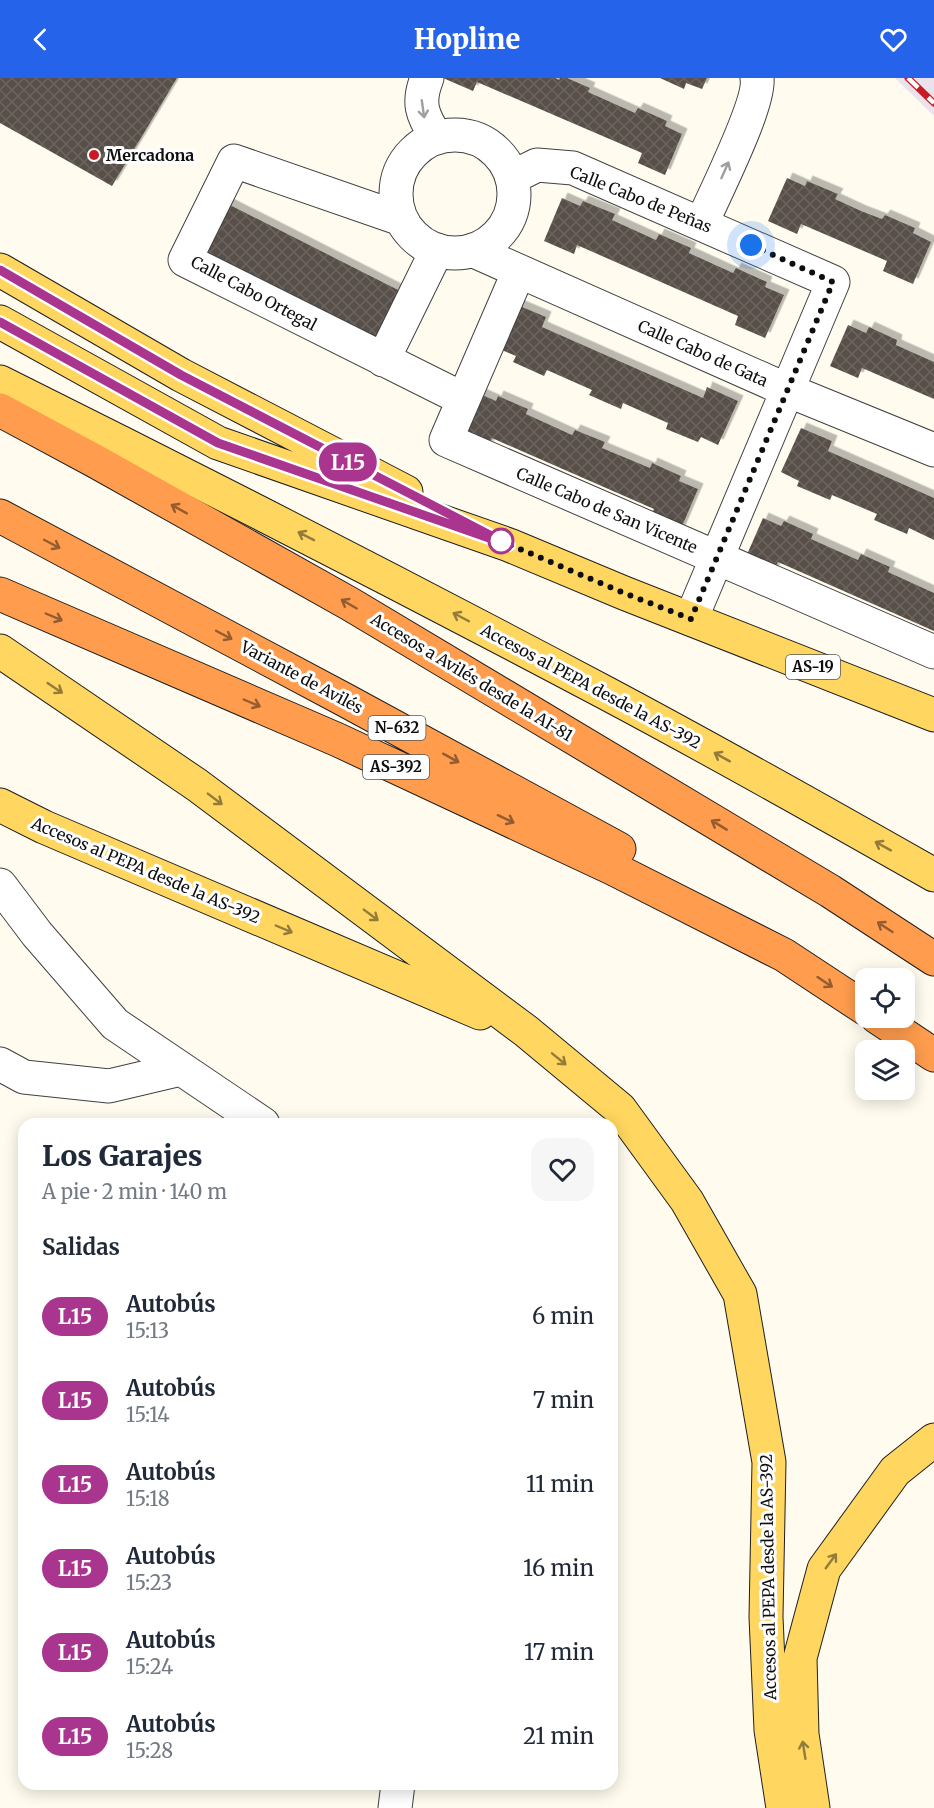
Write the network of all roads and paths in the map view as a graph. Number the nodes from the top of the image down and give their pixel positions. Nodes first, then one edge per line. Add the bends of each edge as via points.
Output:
1 (427, 78) edge
2 (757, 78) edge
3 (436, 137) junction
4 (513, 177) junction
5 (401, 219) junction
6 (702, 223) junction
7 (437, 250) junction
8 (474, 251) junction
9 (0, 270) edge
10 (519, 271) junction
11 (0, 321) edge
12 (382, 360) junction
13 (0, 365) edge
14 (0, 382) edge
15 (787, 390) junction
16 (463, 399) junction
17 (0, 410) edge
18 (934, 450) edge
19 (244, 504) junction
20 (0, 516) edge
21 (509, 545) junction
22 (717, 557) junction
23 (0, 594) edge
24 (691, 619) junction
25 (934, 652) edge
26 (3, 653) edge
27 (934, 715) edge
28 (0, 805) edge
29 (934, 875) edge
30 (0, 885) edge
31 (784, 955) junction
32 (934, 959) edge
33 (855, 1003) edge
34 (517, 1028) junction
35 (894, 1028) edge
36 (934, 1055) edge
37 (0, 1064) edge
38 (181, 1069) junction
39 (254, 1118) edge
40 (934, 1440) edge
41 (397, 1790) edge
42 (395, 1808) edge
43 (783, 1808) edge
44 (813, 1808) edge

1 -> 3 street via 421,93 424,118
6 -> 2 street via 749,116
3 - 4 street via 468,135 498,151
3 - 5 street via 414,151 399,173 396,195
4 - 6 street, Calle Cabo de Peñas via 537,165 573,168
4 - 8 street via 513,210 496,239
5 - 7 street via 412,235
5 - 12 street, Calle Cabo Ortegal via 234,161 185,260
6 - 15 street, Calle Cabo de Peñas via 833,282
7 - 8 street via 452,254
7 - 12 street
8 - 10 street, Calle Cabo de Gata
9 - 21 main road, AS-19 via 181,375
10 - 15 street, Calle Cabo de Gata
10 - 16 street
11 - 21 main road, AS-19 via 218,443
12 - 16 street, Calle Cabo Ortegal
13 - 19 main road, Accesos al PEPA desde la AS-392
14 - 19 main road, Accesos al PEPA desde la AS-392
15 - 18 street, Calle Cabo de Gata
15 - 22 street
16 - 22 street, Calle Cabo de San Vicente via 446,440
32 -> 17 highway, Accesos a Avilés desde la AI-81 via 830,891 350,604
29 -> 19 main road, Accesos al PEPA desde la AS-392 via 606,693
20 -> 31 highway, Variante de Avilés / N-632 via 620,850
21 - 24 main road, AS-19
22 - 24 street
22 - 25 street, Calle Cabo de San Vicente
23 -> 31 highway, AS-392 via 338,740 612,868
24 - 27 main road, AS-19
26 -> 34 main road, Accesos al PEPA desde la AS-392 via 197,785
28 -> 34 main road, Accesos al PEPA desde la AS-392
30 - 38 street via 115,1024
31 -> 33 highway, AS-392
34 -> 43 main road, Accesos al PEPA desde la AS-392 via 620,1109 687,1201 740,1294 769,1462 766,1617 771,1730
35 - 36 highway
37 - 38 street via 24,1077 110,1086
38 - 39 street
44 -> 40 main road, Accesos al PEPA desde la AS-392 via 802,1734 800,1658 824,1569 895,1471
41 - 42 street

